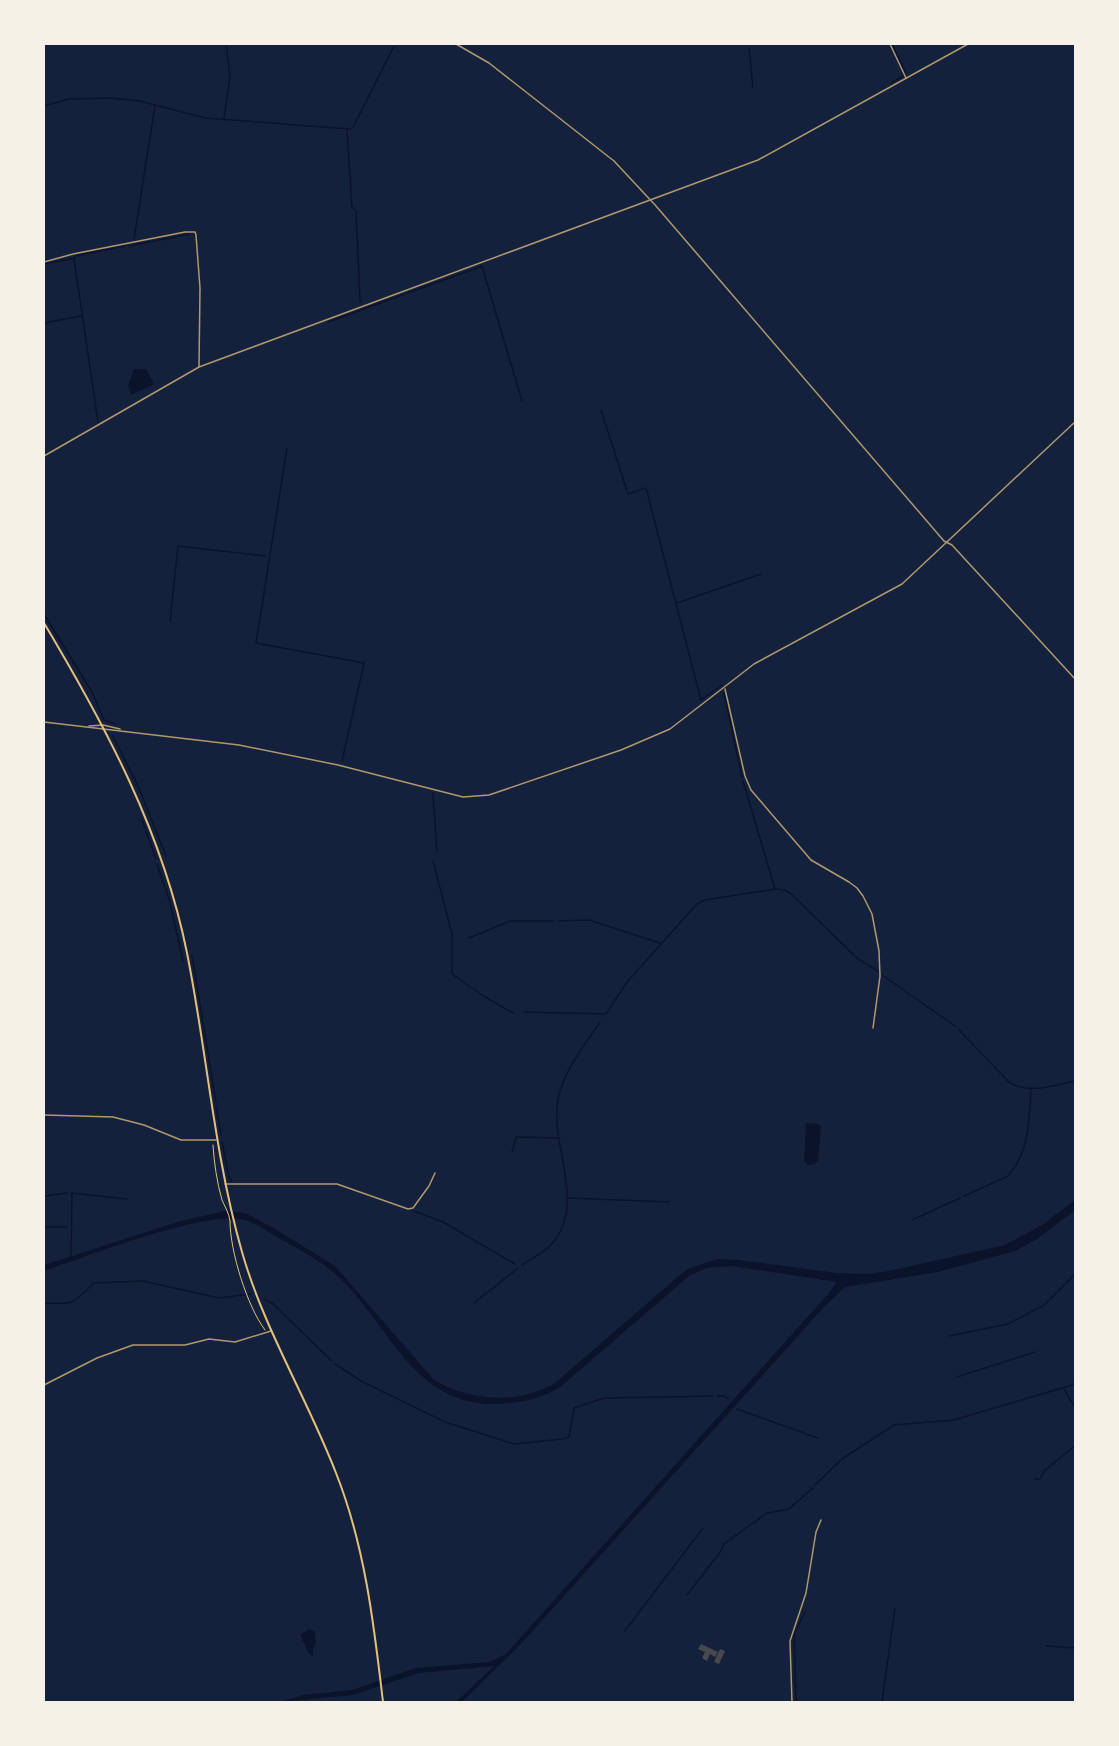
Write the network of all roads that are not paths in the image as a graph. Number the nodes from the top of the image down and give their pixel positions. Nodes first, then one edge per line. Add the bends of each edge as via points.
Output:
1 (456, 44) edge
2 (890, 44) edge
3 (968, 44) edge
4 (906, 78) junction
5 (650, 199) junction
6 (44, 262) edge
7 (199, 366) junction
8 (1076, 421) edge
9 (44, 456) edge
10 (948, 543) junction
11 (44, 623) edge
12 (1076, 680) edge
13 (724, 688) junction
14 (44, 722) edge
15 (102, 725) junction
16 (87, 726) junction
17 (120, 729) junction
18 (105, 730) junction
19 (873, 1028) dead end
20 (44, 1115) edge
21 (217, 1140) junction
22 (435, 1173) dead end
23 (225, 1184) junction
24 (271, 1331) junction
25 (44, 1385) edge
26 (821, 1520) dead end
27 (383, 1702) edge
28 (792, 1702) edge

1 - 5 street via 489,63 606,154
2 - 4 street
3 - 4 street
4 - 5 street via 758,160
5 - 7 street
5 - 10 street
6 - 7 street via 195,232 200,288
7 - 9 street
8 - 10 street
10 - 12 street
10 - 13 street via 903,584 754,664
11 - 15 main road
13 - 17 street via 674,726 642,742 473,798 239,745
13 - 19 street via 751,790 811,860 857,888 872,914 881,969
14 - 16 street
15 - 16 street
15 - 17 street
15 - 18 main road
16 - 18 street
17 - 18 street
18 - 21 main road via 144,811 175,901 189,962
20 - 21 street via 113,1118 181,1140
21 - 23 main road
22 - 23 street via 408,1209 337,1184
23 - 24 main road via 232,1221
24 - 25 street via 235,1342 208,1339 185,1345 133,1345
24 - 27 main road via 346,1499 363,1567
26 - 28 street via 806,1593 790,1641

